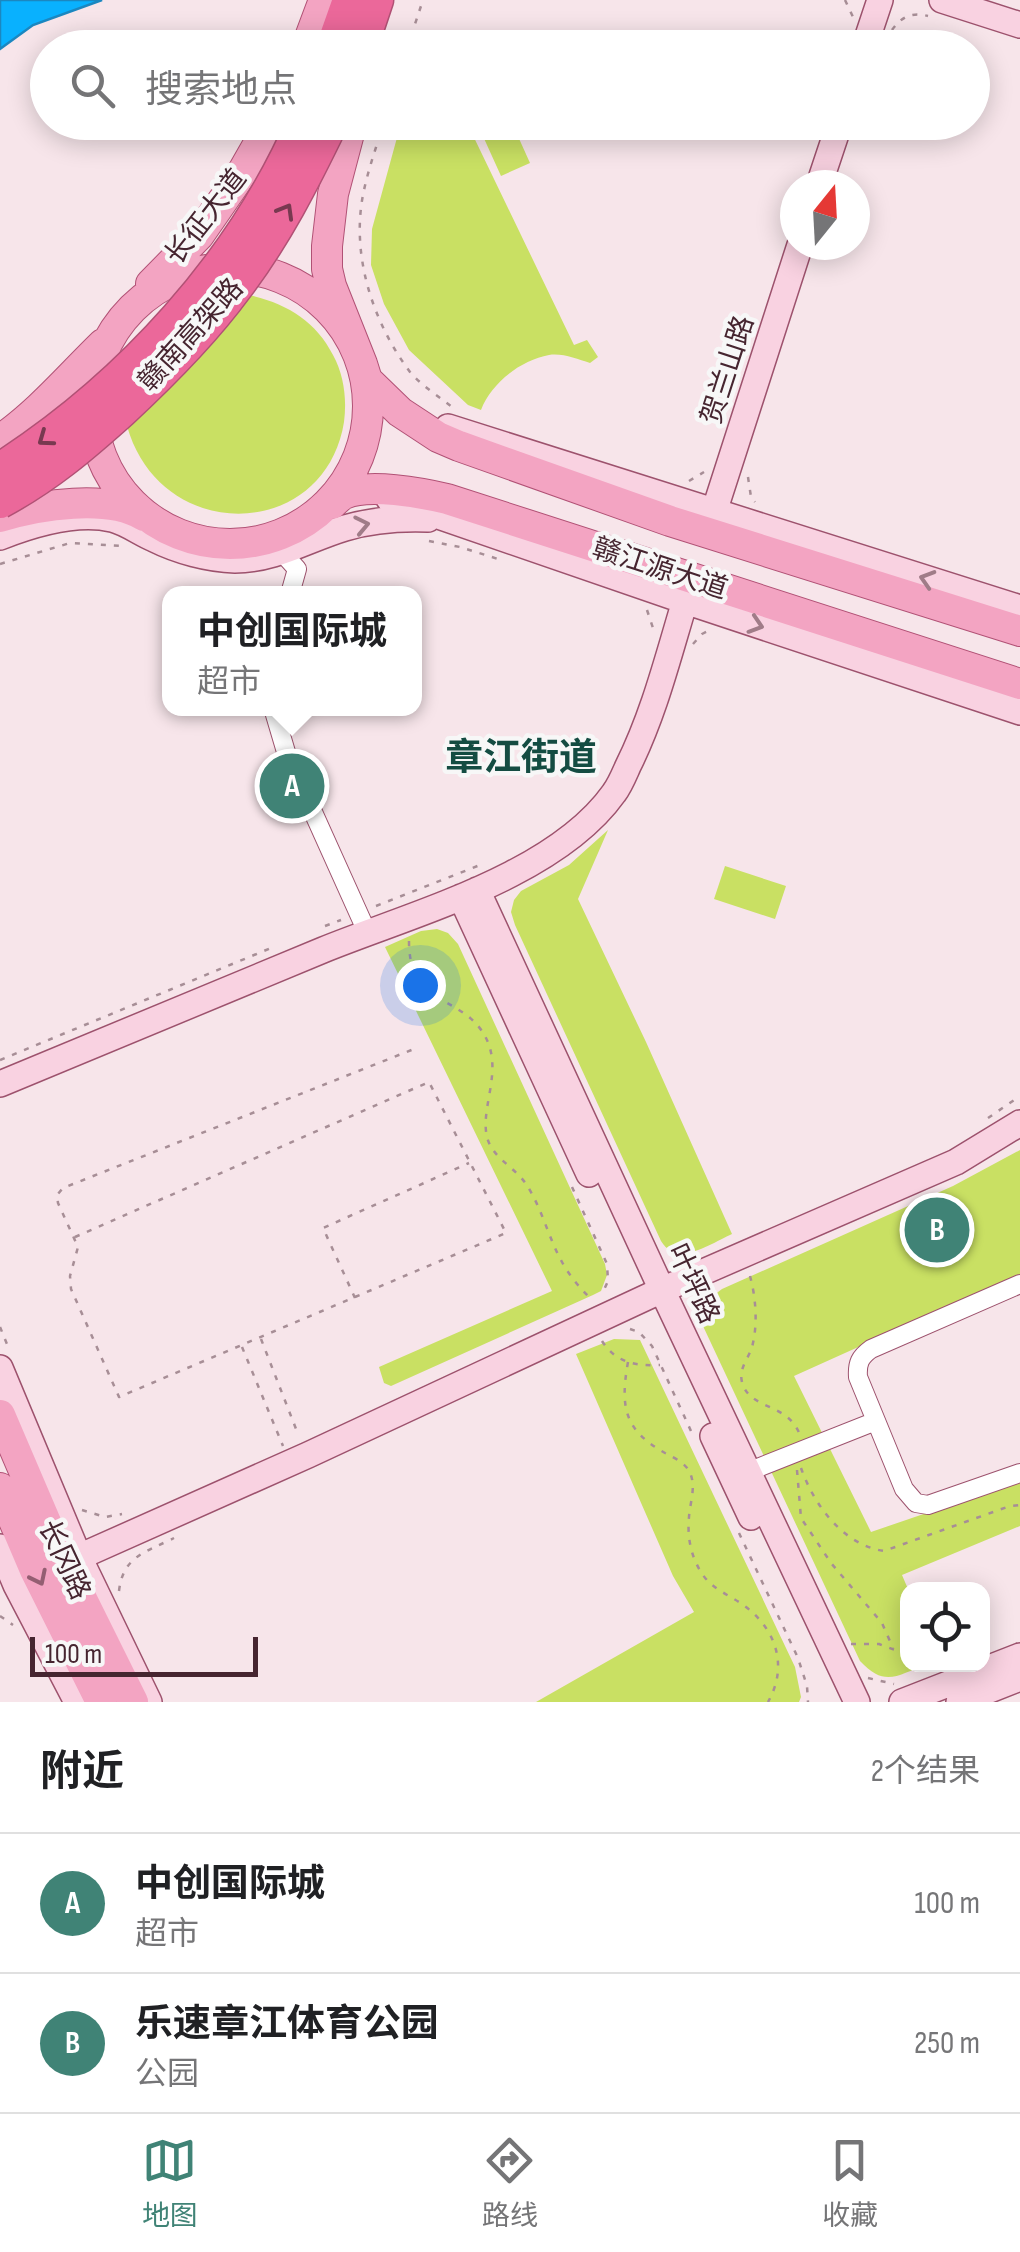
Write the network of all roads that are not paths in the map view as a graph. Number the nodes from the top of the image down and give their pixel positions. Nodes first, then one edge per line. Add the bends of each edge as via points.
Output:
1 (324, 0) edge
2 (348, 0) edge
3 (377, 0) edge
4 (394, 0) edge
5 (880, 0) edge
6 (940, 9) edge
7 (1020, 25) edge
8 (313, 30) edge
9 (338, 30) edge
10 (367, 30) edge
11 (383, 30) edge
12 (877, 30) edge
13 (261, 140) edge
14 (292, 140) edge
15 (323, 140) edge
16 (347, 140) edge
17 (834, 140) edge
18 (824, 170) edge
19 (786, 260) edge
20 (134, 306) junction
21 (109, 339) junction
22 (357, 351) junction
23 (400, 412) junction
24 (0, 440) edge
25 (0, 469) edge
26 (366, 490) junction
27 (0, 502) edge
28 (714, 512) junction
29 (0, 517) edge
30 (455, 521) junction
31 (304, 524) junction
32 (166, 528) junction
33 (0, 537) edge
34 (276, 546) junction
35 (292, 586) edge
36 (685, 601) junction
37 (1020, 608) edge
38 (1020, 631) edge
39 (1020, 684) edge
40 (1020, 712) edge
41 (275, 716) edge
42 (469, 894) junction
43 (363, 922) junction
44 (0, 1084) edge
45 (1020, 1123) edge
46 (1020, 1284) edge
47 (655, 1294) junction
48 (7, 1366) edge
49 (0, 1414) edge
50 (876, 1422) junction
51 (1020, 1473) edge
52 (750, 1474) junction
53 (0, 1488) edge
54 (0, 1547) edge
55 (80, 1556) junction
56 (8, 1589) edge
57 (1020, 1656) edge
58 (1020, 1678) edge
59 (898, 1693) edge
60 (77, 1702) edge
61 (101, 1702) edge
62 (132, 1702) edge
63 (149, 1702) edge
64 (839, 1702) edge
65 (857, 1702) edge
66 (958, 1702) edge

1 - 8 main road
2 - 9 highway
3 - 10 highway
4 - 11 main road
5 - 12 street
6 - 7 street
13 - 20 main road, 长征大道 via 199,235
14 -> 25 highway, 赣南高架路, bridge via 251,218 198,294 82,411
27 -> 15 highway, 赣南高架路, bridge via 67,460 194,338 273,233
16 - 22 main road via 335,184 328,270
17 - 18 street
19 - 28 street, 贺兰山路
20 - 21 main road
20 - 22 main road via 200,271 251,270 320,300
21 - 24 main road
21 - 32 main road via 92,391 97,445 123,494
22 - 23 main road, 赣江源大道 via 367,380
22 - 31 main road via 369,415 360,454 342,489
23 - 28 street
23 - 38 main road, 赣江源大道 via 459,446 652,515
26 - 30 street
26 - 31 main road, 赣江源大道 via 346,493
26 - 39 main road, 赣江源大道 via 447,500
37 -> 28 street
29 - 32 main road via 60,505 108,506 132,509
34 -> 30 street via 364,523
30 - 36 street
31 - 34 main road
32 - 34 main road via 217,544
33 - 34 street via 88,517 112,519 211,557 257,558
34 - 35 street via 297,569
36 -> 40 street
36 - 42 street via 647,724 616,792 572,836
41 - 43 street
42 - 43 street
42 - 47 street, 叶坪路
43 - 44 street
45 - 47 street via 956,1162
46 - 50 street via 860,1357 858,1377
47 - 52 street, 叶坪路
47 - 55 street
47 - 64 street, 叶坪路
48 - 55 street
49 - 62 main road, 长冈路
50 - 51 street via 916,1503 928,1505
50 - 52 street
52 - 65 street, 叶坪路
53 -> 61 main road, 长冈路
54 - 56 street
55 - 63 street
56 - 60 street
57 - 59 street
58 - 66 street

